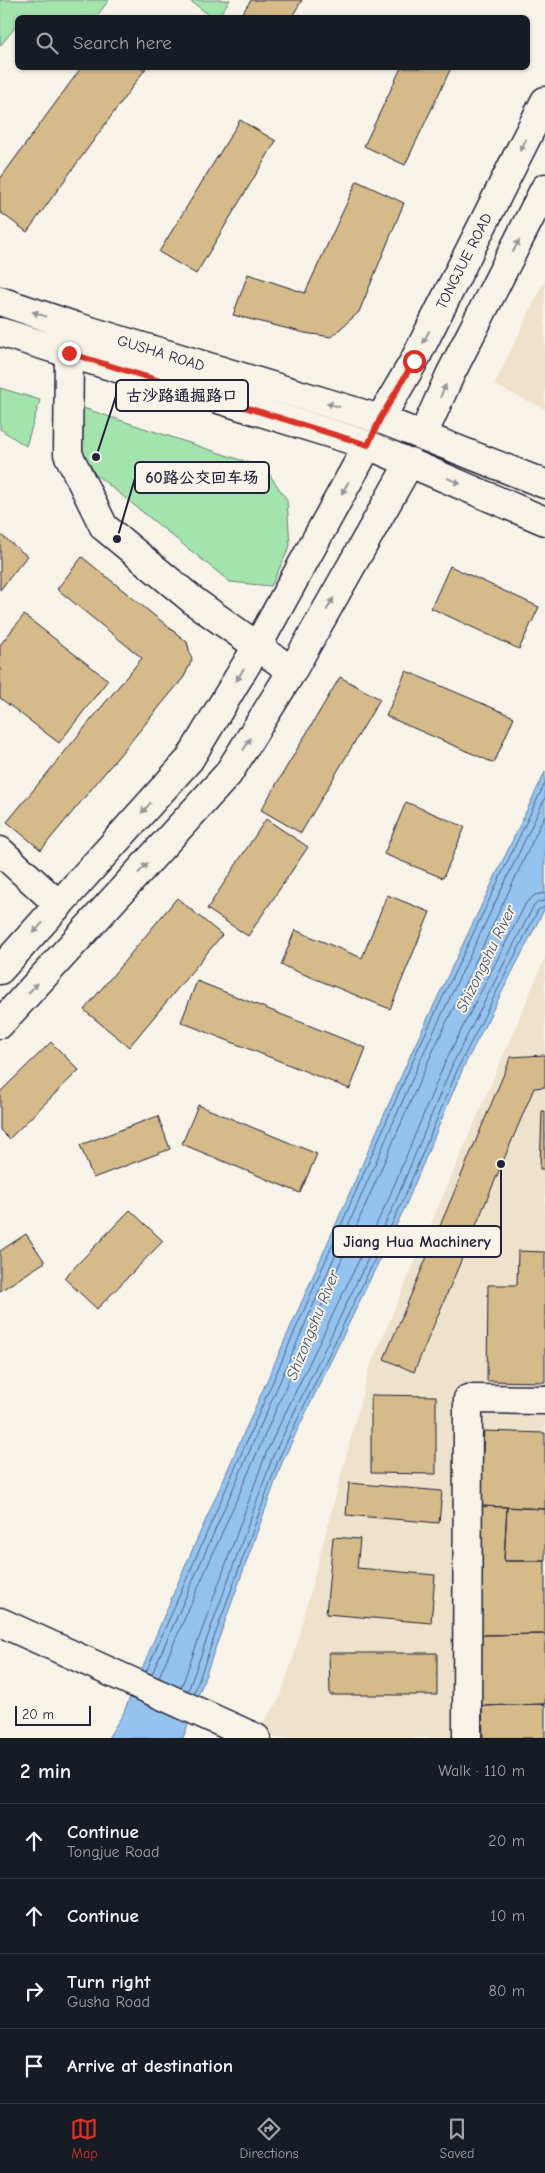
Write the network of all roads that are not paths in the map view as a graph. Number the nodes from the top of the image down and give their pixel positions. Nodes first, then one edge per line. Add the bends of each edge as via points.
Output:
1 (545, 101) edge
2 (545, 188) edge
3 (0, 301) edge
4 (77, 327) junction
5 (0, 332) edge
6 (69, 353) junction
7 (380, 419) junction
8 (423, 435) junction
9 (368, 445) junction
10 (410, 462) junction
11 (545, 484) edge
12 (545, 521) edge
13 (258, 645) junction
14 (292, 671) junction
15 (0, 851) edge
16 (59, 905) junction
17 (0, 970) edge
18 (0, 1024) edge
19 (545, 1400) edge
20 (0, 1622) edge
21 (256, 1738) edge
22 (467, 1738) edge

1 -> 7 main road, TONGJUE ROAD via 414,361
8 -> 2 main road
4 -> 3 main road, GUSHA ROAD
4 - 6 main road
7 -> 4 main road, GUSHA ROAD
5 - 6 main road, GUSHA ROAD
6 - 9 main road, GUSHA ROAD
6 - 13 main road via 68,454 104,527 195,602
7 - 8 main road, GUSHA ROAD
7 - 9 main road, TONGJUE ROAD
8 - 10 main road
8 - 11 main road
9 - 10 main road, GUSHA ROAD
9 -> 13 main road, TONGJUE ROAD
10 -> 12 main road
14 -> 10 main road
13 - 14 main road
13 -> 16 main road, TONGJUE ROAD via 189,760
18 -> 14 main road via 228,774
15 - 16 main road
16 -> 17 main road, TONGJUE ROAD
19 - 22 main road via 468,1399
20 - 21 main road

